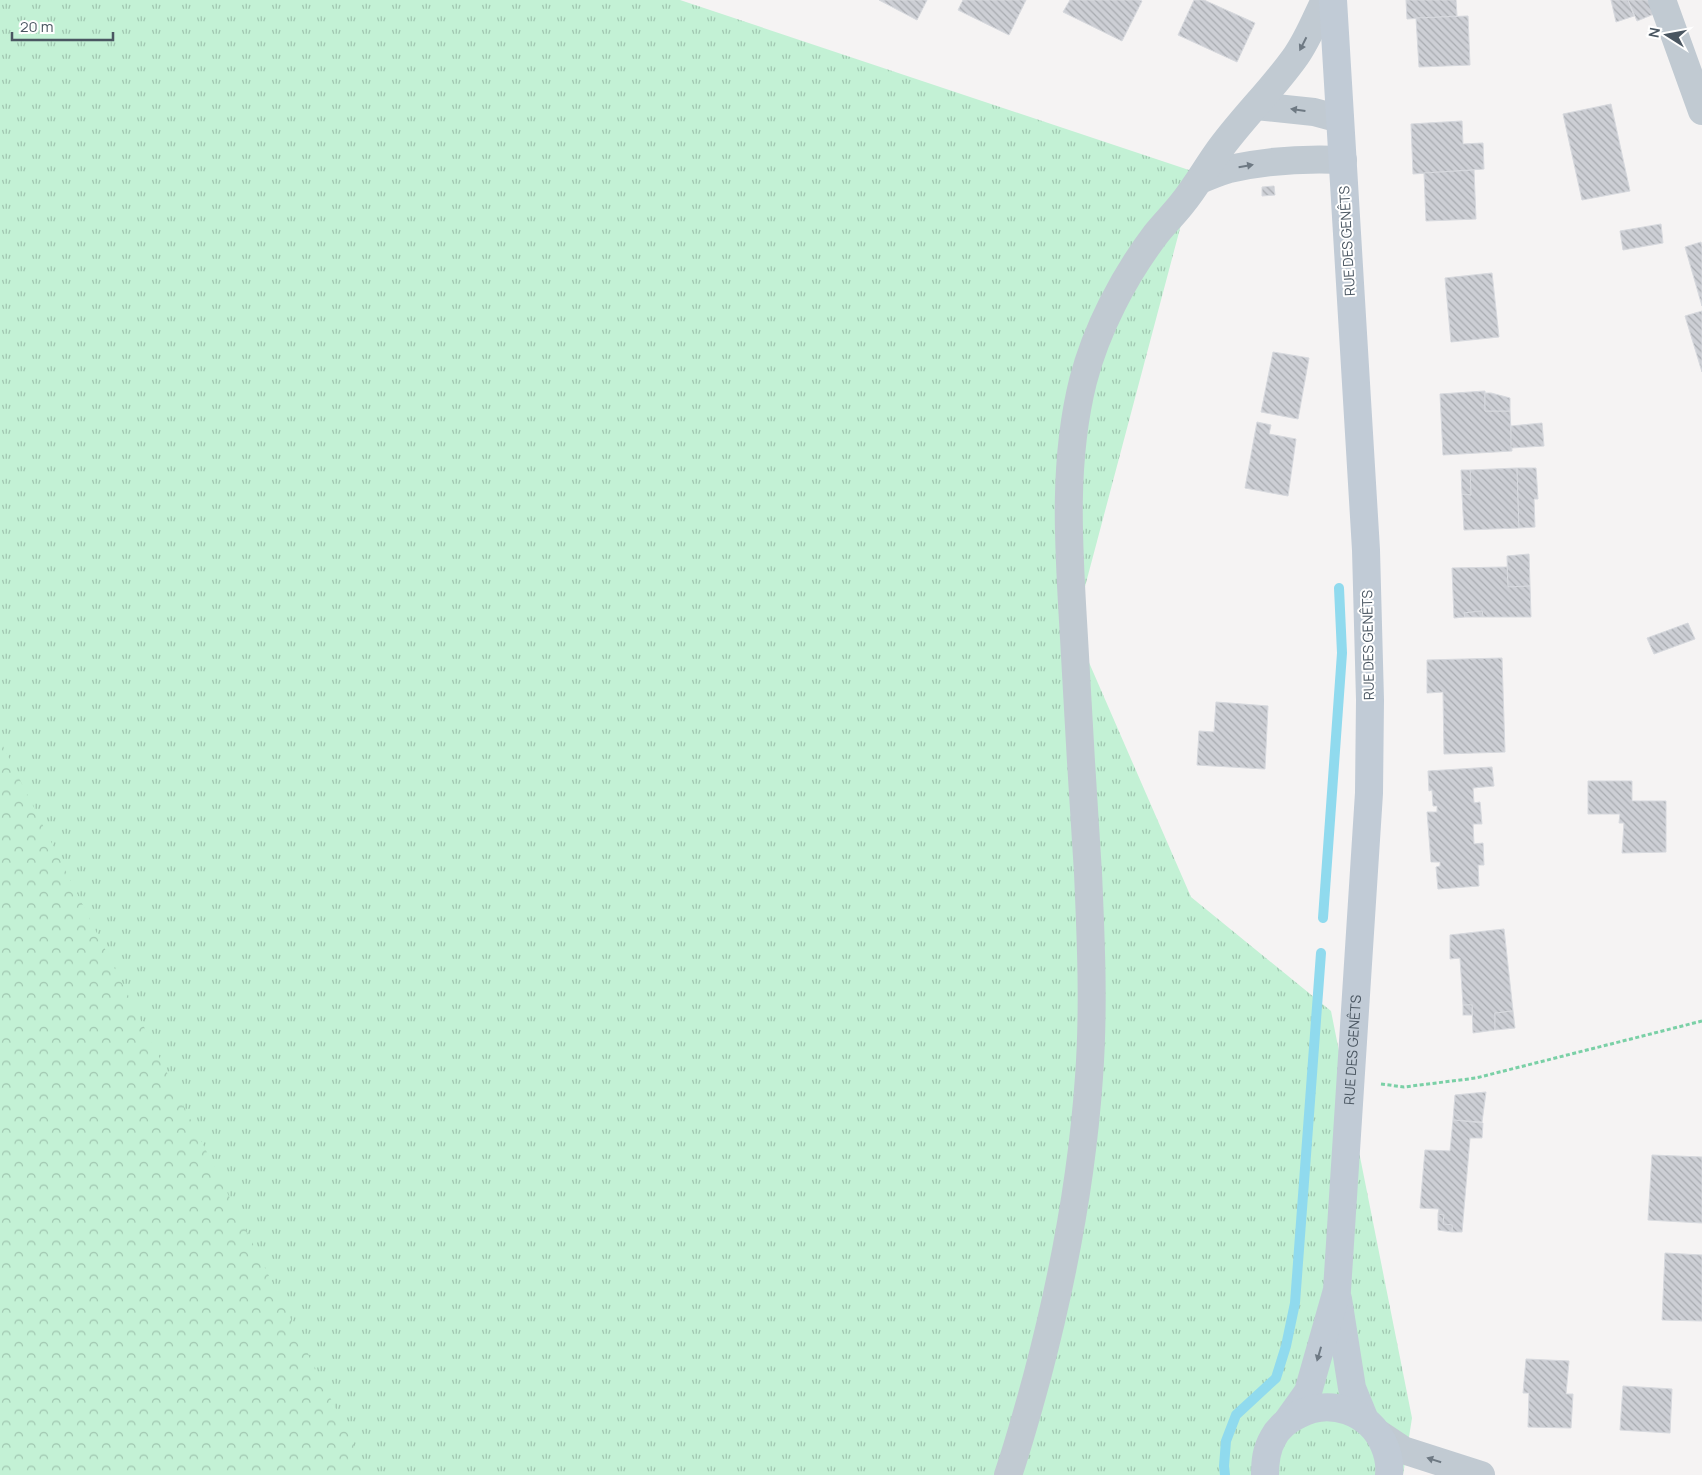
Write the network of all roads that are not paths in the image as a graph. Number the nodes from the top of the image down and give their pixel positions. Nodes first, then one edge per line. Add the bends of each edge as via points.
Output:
1 (1325, 0) edge
2 (1333, 0) edge
3 (1662, 0) edge
4 (1256, 106) junction
5 (1702, 111) edge
6 (1340, 119) junction
7 (1342, 160) junction
8 (1200, 180) junction
9 (1337, 1290) junction
10 (1288, 1420) junction
11 (1372, 1427) junction
12 (1008, 1475) edge
13 (1265, 1475) edge
14 (1389, 1475) edge
15 (1481, 1475) edge

1 -> 4 street via 1298,53
2 - 6 main road, RUE DES GENÊTS
3 - 5 street
6 -> 4 street via 1314,112
4 - 8 street via 1218,152
6 - 7 main road, RUE DES GENÊTS
8 -> 7 street via 1250,165
7 - 9 main road, RUE DES GENÊTS via 1366,550 1370,700 1369,793
8 - 12 street via 1126,277 1101,329 1075,420 1068,502 1088,868 1092,983 1089,1075 1082,1155 1056,1300
9 -> 10 main road, RUE DES GENÊTS via 1308,1392
9 - 11 main road, RUE DES GENÊTS via 1352,1388
10 - 11 main road via 1307,1410 1329,1406 1348,1410
10 - 13 main road, RUE DES GENÊTS via 1273,1437 1265,1457
11 - 14 main road, RUE DES GENÊTS via 1387,1452
15 -> 11 street via 1404,1450

